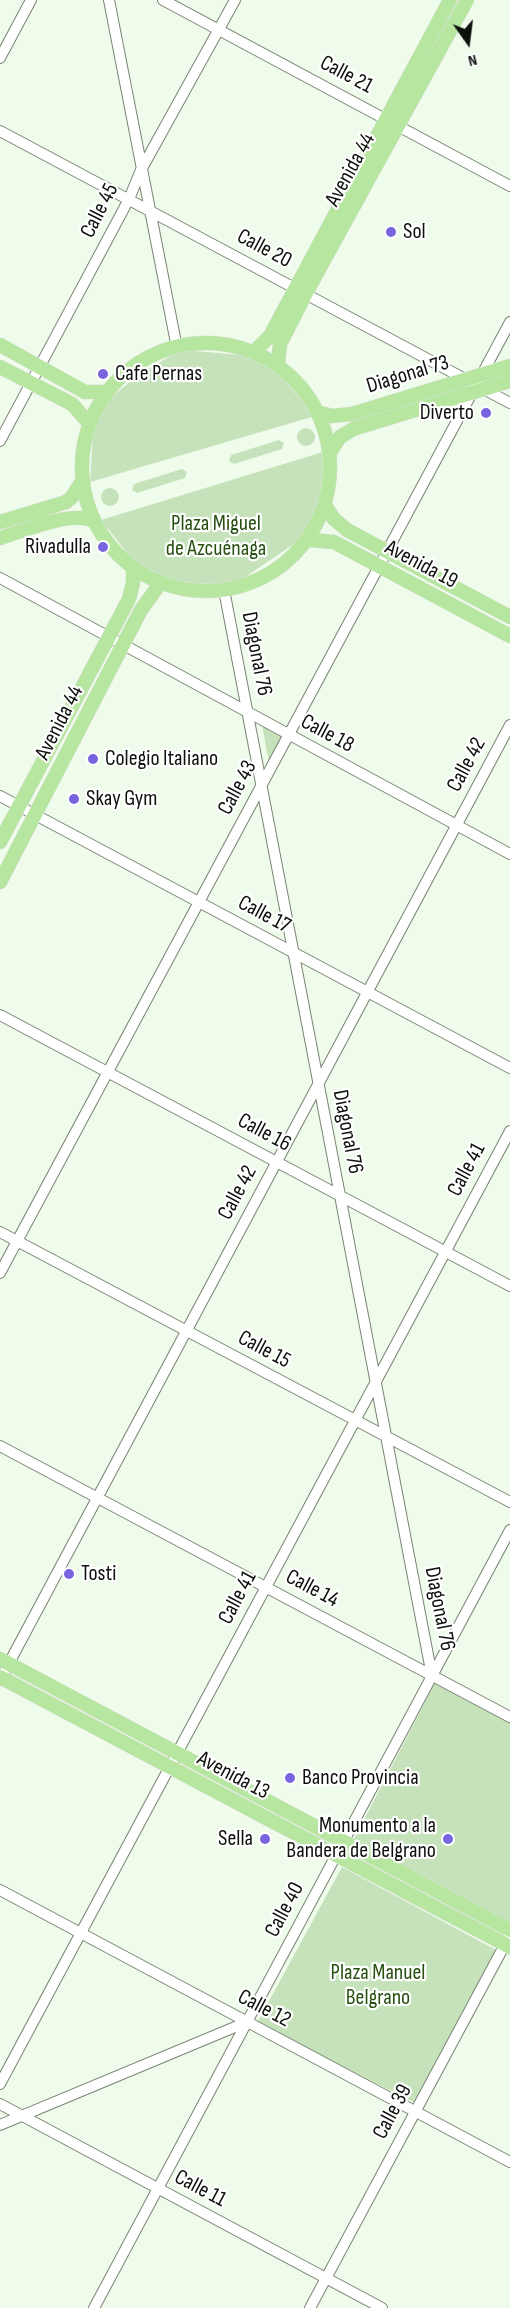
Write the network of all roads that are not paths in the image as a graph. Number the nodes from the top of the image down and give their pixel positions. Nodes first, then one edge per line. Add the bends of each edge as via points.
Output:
1 (31, 0) edge
2 (109, 0) edge
3 (163, 0) edge
4 (235, 0) edge
5 (450, 0) edge
6 (467, 0) edge
7 (219, 30) junction
8 (0, 58) edge
9 (386, 119) junction
10 (399, 127) junction
11 (0, 130) edge
12 (141, 171) junction
13 (510, 186) edge
14 (129, 199) junction
15 (150, 210) junction
16 (301, 291) junction
17 (510, 322) edge
18 (176, 343) junction
19 (0, 345) edge
20 (255, 351) junction
21 (278, 363) junction
22 (39, 366) junction
23 (510, 366) edge
24 (0, 367) edge
25 (510, 381) edge
26 (31, 383) junction
27 (476, 384) junction
28 (105, 393) junction
29 (510, 403) edge
30 (317, 412) junction
31 (88, 422) junction
32 (0, 441) edge
33 (331, 451) junction
34 (82, 481) junction
35 (326, 507) junction
36 (93, 521) junction
37 (0, 522) edge
38 (0, 538) edge
39 (310, 540) junction
40 (387, 552) junction
41 (379, 567) junction
42 (133, 571) junction
43 (0, 578) edge
44 (159, 585) junction
45 (225, 595) junction
46 (510, 616) edge
47 (510, 636) edge
48 (110, 637) junction
49 (123, 645) junction
50 (247, 714) junction
51 (510, 725) edge
52 (289, 736) junction
53 (260, 788) junction
54 (0, 796) edge
55 (19, 806) junction
56 (36, 815) junction
57 (457, 825) junction
58 (0, 842) edge
59 (510, 854) edge
60 (0, 882) edge
61 (199, 902) junction
62 (295, 953) junction
63 (368, 992) junction
64 (0, 1015) edge
65 (510, 1068) edge
66 (108, 1072) junction
67 (318, 1085) junction
68 (510, 1131) edge
69 (277, 1162) junction
70 (339, 1193) junction
71 (0, 1232) edge
72 (17, 1241) junction
73 (446, 1252) junction
74 (0, 1273) edge
75 (510, 1286) edge
76 (187, 1331) junction
77 (376, 1382) junction
78 (355, 1420) junction
79 (385, 1436) junction
80 (0, 1446) edge
81 (98, 1497) junction
82 (510, 1502) edge
83 (510, 1530) edge
84 (267, 1587) junction
85 (4, 1662) edge
86 (432, 1676) junction
87 (0, 1678) edge
88 (510, 1717) edge
89 (177, 1754) junction
90 (170, 1767) junction
91 (343, 1841) junction
92 (336, 1855) junction
93 (0, 1890) edge
94 (510, 1930) edge
95 (81, 1933) junction
96 (508, 1942) edge
97 (247, 2022) junction
98 (0, 2084) edge
99 (0, 2104) edge
100 (416, 2111) junction
101 (22, 2116) junction
102 (0, 2125) edge
103 (510, 2162) edge
104 (158, 2189) junction
105 (326, 2278) junction
106 (94, 2308) edge
107 (310, 2308) edge
108 (382, 2308) edge

1 - 8 street
2 - 12 street
3 - 7 street, Calle 21
4 - 7 street, Calle 45
5 - 9 main road, Avenida 44
6 - 10 main road, Avenida 44
7 - 9 street, Calle 21
7 - 12 street, Calle 45
9 - 10 street, Calle 21
9 - 16 main road, Avenida 44
10 - 13 street, Calle 21
10 - 16 main road, Avenida 44
11 - 14 street, Calle 20
12 - 14 street, Calle 45
12 - 15 street
14 - 15 street, Calle 20
14 - 22 street, Calle 45
15 - 16 street, Calle 20
15 - 18 street
16 - 20 main road, Avenida 44
16 - 21 main road, Avenida 44 via 280,344
16 - 27 street, Calle 20
17 - 27 street, Calle 43
18 - 20 main road
18 - 28 main road via 163,348
19 - 22 main road
20 - 21 main road
21 - 30 main road
22 - 26 street, Calle 45
22 - 28 main road via 85,392
23 - 27 main road, Diagonal 73
24 - 26 main road
25 - 27 main road, Diagonal 73
26 - 31 main road via 72,404
26 - 32 street, Calle 45
27 - 29 street, Calle 20
27 - 30 main road, Diagonal 73 via 352,414 332,416
27 - 33 main road, Diagonal 73 via 352,429 340,437
27 - 40 street, Calle 43
28 - 31 main road
30 - 33 main road
31 - 34 main road
33 - 35 main road
34 - 36 main road
34 - 37 main road via 66,502
35 - 39 main road
35 - 40 main road, Avenida 19 via 339,525
36 - 38 main road via 68,518
36 - 42 main road
39 - 41 main road, Avenida 19 via 334,542
39 - 45 main road
40 - 41 street, Calle 43
40 - 46 main road, Avenida 19
41 - 47 main road, Avenida 19
41 - 52 street, Calle 43
42 - 44 main road
42 - 48 main road, Avenida 44 via 129,599
43 - 48 street, Calle 18
44 - 45 main road
44 - 49 main road, Avenida 44 via 148,596
45 - 50 street, Diagonal 76
48 - 49 street, Calle 18
48 - 55 main road, Avenida 44
49 - 50 street, Calle 18
49 - 56 main road, Avenida 44
50 - 52 street, Calle 18
50 - 53 street, Diagonal 76
51 - 57 street, Calle 42
52 - 53 street, Calle 43
52 - 57 street, Calle 18
53 - 61 street, Calle 43
53 - 62 street, Diagonal 76
54 - 55 street, Calle 17
55 - 56 street, Calle 17
55 - 58 main road, Avenida 44
56 - 60 main road, Avenida 44
56 - 61 street, Calle 17
57 - 59 street, Calle 18
57 - 63 street, Calle 42
61 - 62 street, Calle 17
61 - 66 street, Calle 43
62 - 63 street, Calle 17
62 - 67 street, Diagonal 76
63 - 65 street, Calle 17
63 - 67 street, Calle 42
64 - 66 street, Calle 16
66 - 69 street, Calle 16
66 - 72 street, Calle 43
67 - 69 street, Calle 42
67 - 70 street, Diagonal 76
68 - 73 street, Calle 41
69 - 70 street, Calle 16
69 - 76 street, Calle 42
70 - 73 street, Calle 16
70 - 77 street, Diagonal 76
71 - 72 street, Calle 15
72 - 74 street, Calle 43
72 - 76 street, Calle 15
73 - 75 street, Calle 16
73 - 77 street, Calle 41
76 - 78 street, Calle 15
76 - 81 street, Calle 42
77 - 78 street, Calle 41
77 - 79 street, Diagonal 76
78 - 79 street, Calle 15
78 - 84 street, Calle 41
79 - 82 street, Calle 15
79 - 86 street, Diagonal 76
80 - 81 street, Calle 14
81 - 84 street, Calle 14
81 - 85 street, Calle 42
83 - 86 street, Calle 40
84 - 86 street, Calle 14
84 - 89 street, Calle 41
85 - 87 street, Calle 42
85 - 89 main road, Avenida 13
86 - 88 street, Calle 14
86 - 91 street, Calle 40
87 - 90 main road, Avenida 13
89 - 90 street, Calle 41
89 - 91 main road, Avenida 13
90 - 92 main road, Avenida 13
90 - 95 street, Calle 41
91 - 92 street, Calle 40
91 - 94 main road, Avenida 13
92 - 96 main road, Avenida 13
92 - 97 street, Calle 40
93 - 95 street, Calle 12
95 - 97 street, Calle 12
95 - 98 street, Calle 41
96 - 100 street, Calle 39
97 - 100 street, Calle 12
97 - 101 street
97 - 104 street, Calle 40
99 - 101 street, Calle 11
100 - 103 street, Calle 12
100 - 105 street, Calle 39
101 - 102 street
101 - 104 street, Calle 11
104 - 105 street, Calle 11
104 - 106 street, Calle 40
105 - 107 street, Calle 39
105 - 108 street, Calle 11

